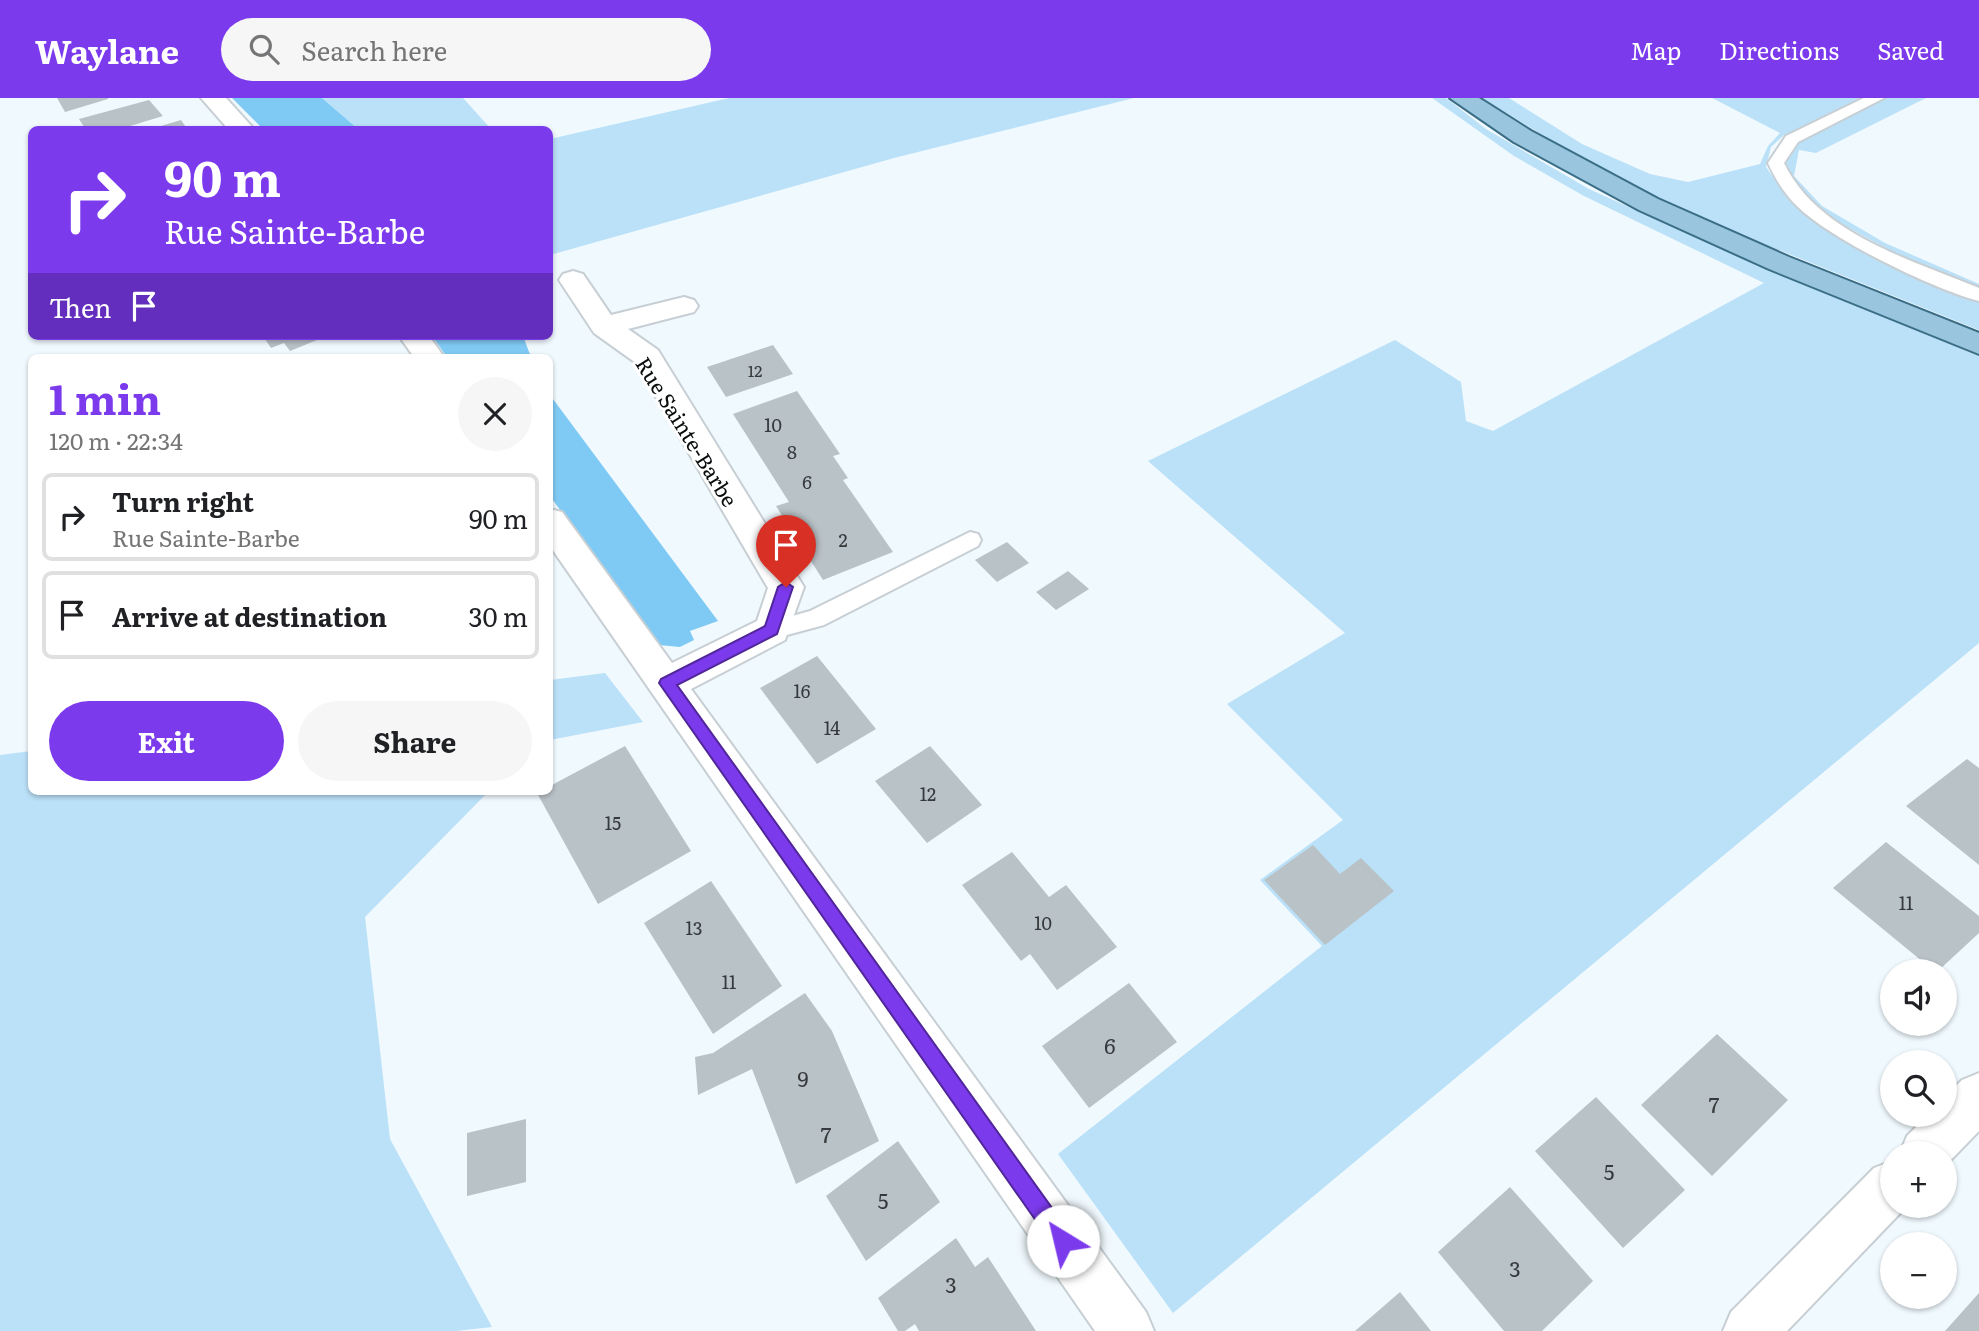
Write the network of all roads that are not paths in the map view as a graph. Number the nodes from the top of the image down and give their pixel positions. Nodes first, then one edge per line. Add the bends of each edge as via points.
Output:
1 (214, 98) edge
2 (1462, 98) edge
3 (1876, 98) edge
4 (239, 126) edge
5 (573, 280) dead end
6 (1979, 295) edge
7 (684, 306) dead end
8 (604, 326) junction
9 (1979, 344) edge
10 (553, 525) edge
11 (970, 540) dead end
12 (772, 630) junction
13 (667, 683) junction
14 (1979, 1097) edge
15 (1936, 1141) edge
16 (1880, 1198) edge
17 (1127, 1331) edge
18 (1750, 1331) edge

1 - 4 street
2 - 9 main road via 1557,159 1628,196
3 - 6 lane via 1792,139 1776,163 1788,188 1818,215 1860,241
5 - 8 street, Rue Sainte-Barbe
7 - 8 street
8 - 12 street, Rue Sainte-Barbe via 647,357 786,587
10 - 13 street
11 - 12 lane via 816,619
12 - 13 street
13 - 17 street
14 - 15 street
16 - 18 street

